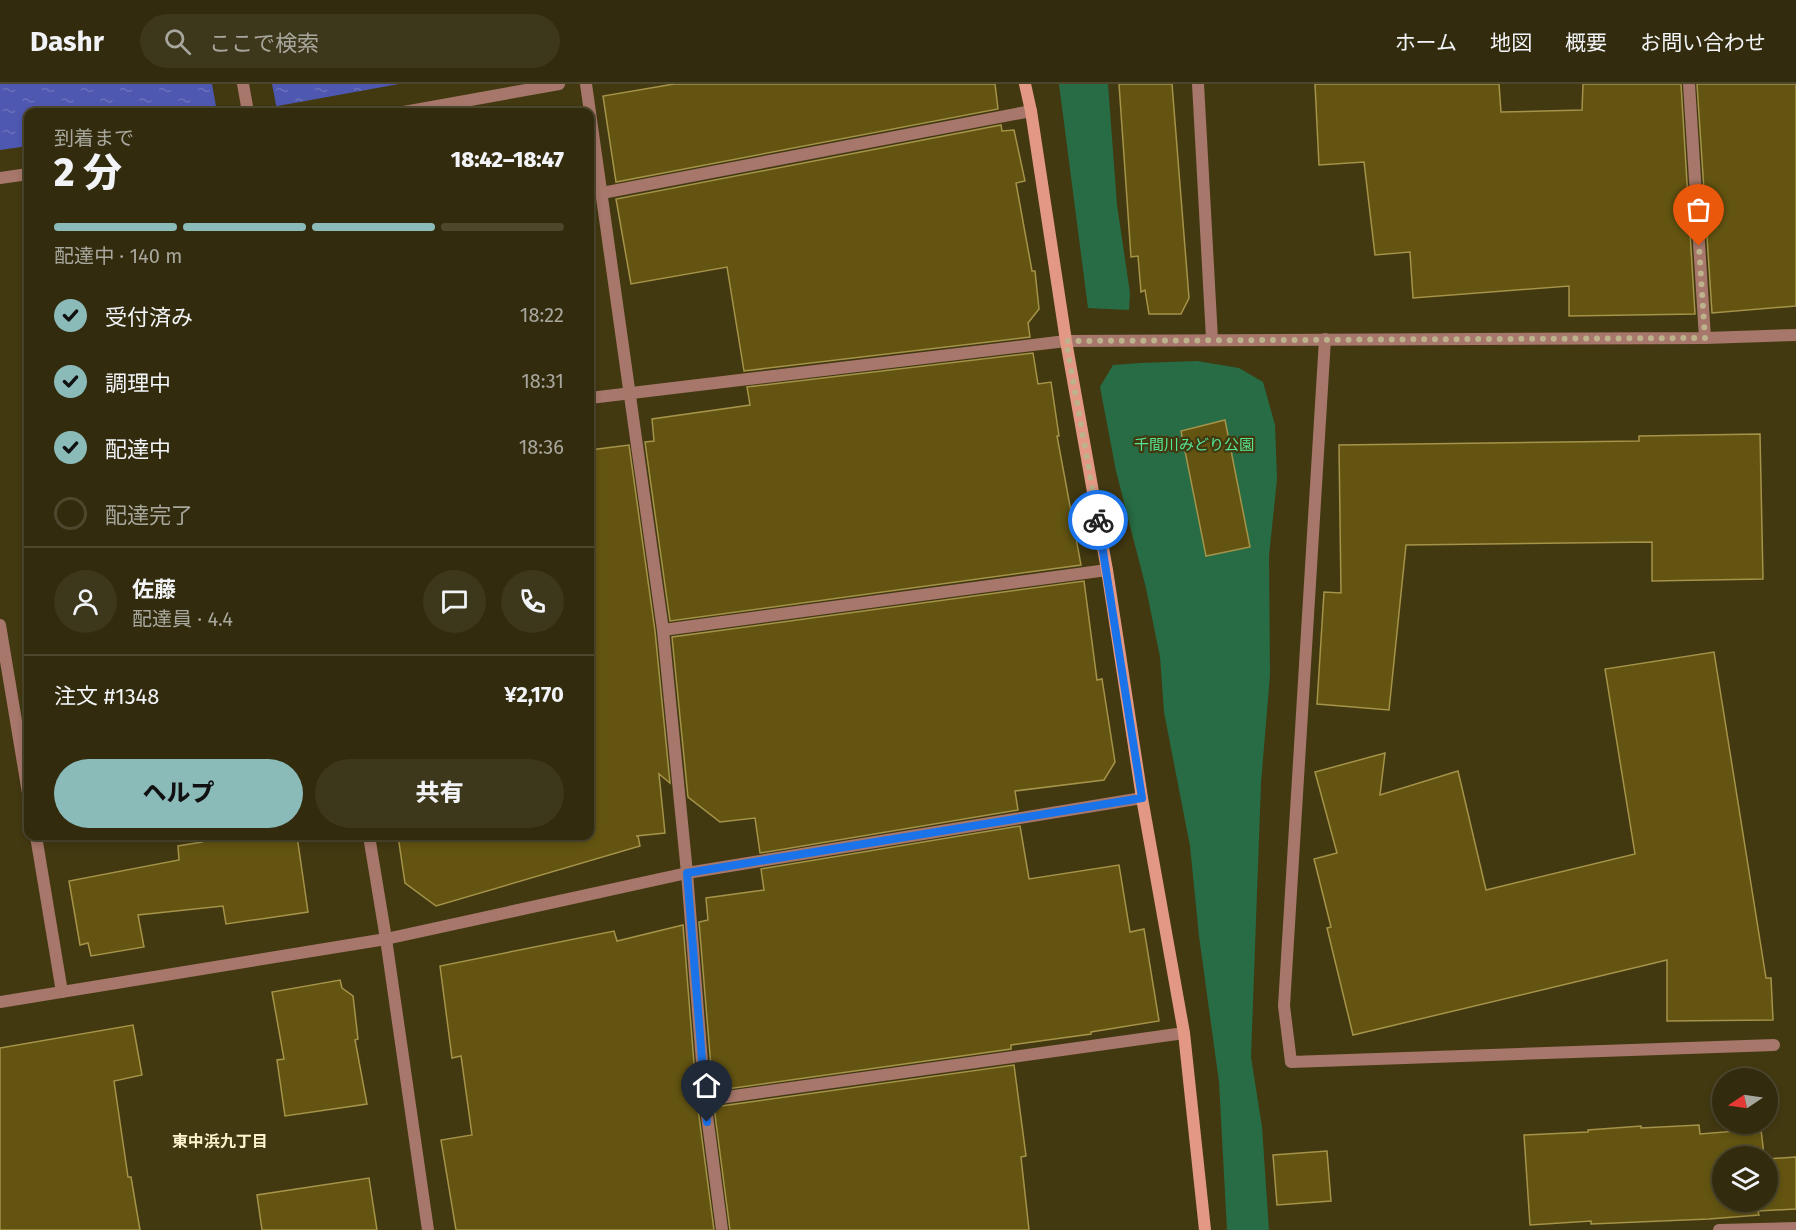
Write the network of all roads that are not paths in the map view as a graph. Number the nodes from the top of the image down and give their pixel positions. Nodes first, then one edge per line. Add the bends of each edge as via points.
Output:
1 (243, 84) edge
2 (559, 84) edge
3 (586, 84) edge
4 (1025, 84) edge
5 (1198, 84) edge
6 (1689, 84) edge
7 (247, 108) edge
8 (426, 108) edge
9 (590, 108) edge
10 (1031, 111) junction
11 (594, 138) edge
12 (24, 175) edge
13 (0, 178) edge
14 (602, 193) junction
15 (1796, 335) edge
16 (1705, 338) junction
17 (1212, 339) junction
18 (1325, 339) junction
19 (1066, 341) junction
20 (628, 393) junction
21 (594, 397) edge
22 (1107, 570) junction
23 (0, 626) edge
24 (663, 630) junction
25 (24, 769) edge
26 (1142, 798) junction
27 (37, 840) edge
28 (370, 840) edge
29 (687, 873) junction
30 (386, 939) junction
31 (62, 992) junction
32 (0, 1002) edge
33 (1184, 1033) junction
34 (1773, 1045) dead end
35 (705, 1100) junction
36 (1796, 1228) edge
37 (428, 1230) edge
38 (722, 1230) edge
39 (1205, 1230) edge
40 (1719, 1230) edge

1 - 7 street
2 - 8 street
3 - 9 street
4 - 10 street
5 - 17 street
6 - 16 street
10 - 14 street
10 - 19 street
11 - 14 street
12 - 13 street
14 - 20 street
15 - 16 street
16 - 18 street
17 - 18 street
17 - 19 street
18 - 34 street via 1284,1006 1291,1062
19 - 20 street
19 - 22 street
20 - 21 street
20 - 24 street
22 - 24 street
22 - 26 street
23 - 25 street
24 - 29 street
26 - 29 street
26 - 33 street
27 - 31 street
28 - 30 street
29 - 30 street
29 - 35 street
30 - 31 street
30 - 37 street
31 - 32 street
33 - 35 street
33 - 39 street
35 - 38 street
36 - 40 street

